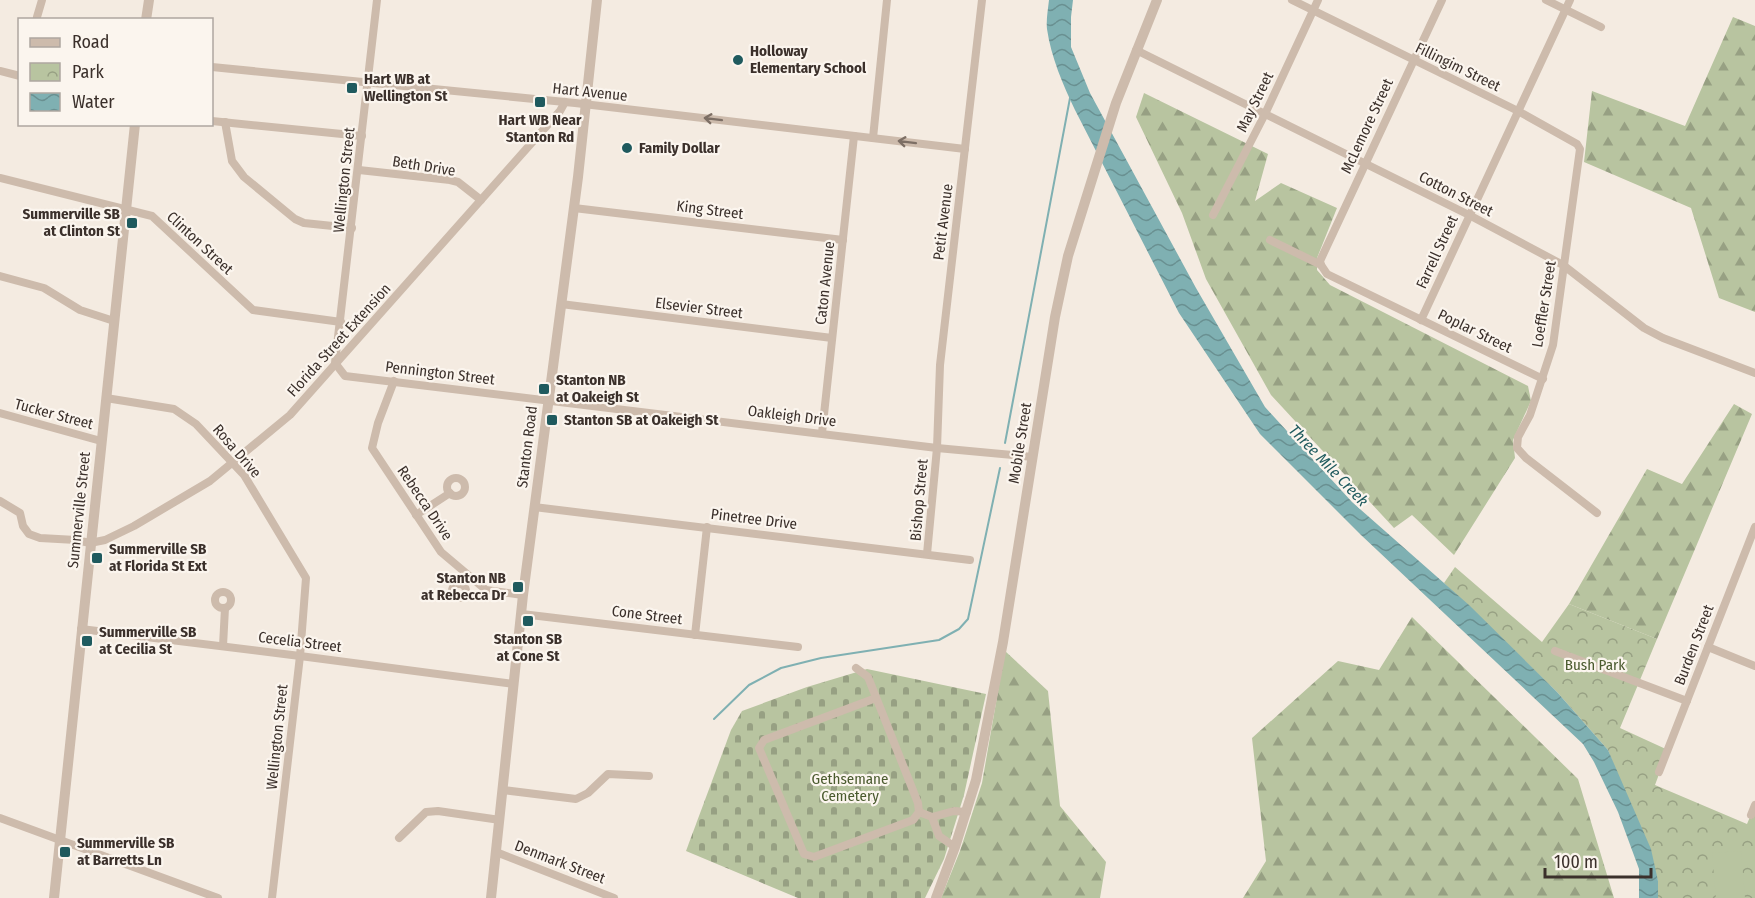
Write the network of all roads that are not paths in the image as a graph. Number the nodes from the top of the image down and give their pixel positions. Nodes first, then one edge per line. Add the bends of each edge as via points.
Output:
1 (42, 0) edge
2 (148, 0) edge
3 (377, 0) edge
4 (597, 0) edge
5 (887, 0) edge
6 (982, 0) edge
7 (1157, 0) edge
8 (1292, 0) edge
9 (1318, 0) edge
10 (1442, 0) edge
11 (1546, 0) edge
12 (1570, 0) edge
13 (1566, 10) junction
14 (1313, 11) junction
15 (37, 17) dead end
16 (146, 18) edge
17 (1601, 27) dead end
18 (1136, 50) junction
19 (1414, 60) junction
20 (213, 67) edge
21 (0, 71) edge
22 (18, 76) edge
23 (368, 84) junction
24 (565, 102) junction
25 (585, 105) junction
26 (1518, 111) junction
27 (1265, 114) junction
28 (213, 121) edge
29 (225, 122) junction
30 (135, 126) edge
31 (362, 136) junction
32 (854, 136) junction
33 (873, 138) junction
34 (965, 149) junction
35 (1365, 163) junction
36 (359, 170) junction
37 (0, 178) edge
38 (1575, 181) joint
39 (481, 201) junction
40 (574, 208) junction
41 (126, 210) junction
42 (1213, 215) dead end
43 (1469, 215) junction
44 (352, 228) junction
45 (843, 240) junction
46 (1270, 240) dead end
47 (1321, 265) junction
48 (1563, 265) junction
49 (0, 276) edge
50 (561, 304) junction
51 (1420, 320) junction
52 (114, 321) junction
53 (340, 322) junction
54 (832, 338) junction
55 (336, 363) junction
56 (1755, 373) edge
57 (1543, 379) junction
58 (394, 381) junction
59 (106, 398) junction
60 (548, 400) junction
61 (0, 413) edge
62 (822, 433) junction
63 (101, 441) junction
64 (937, 448) junction
65 (1033, 457) junction
66 (232, 462) junction
67 (450, 493) dead end
68 (0, 501) edge
69 (534, 507) junction
70 (1597, 513) dead end
71 (416, 515) junction
72 (707, 527) junction
73 (1755, 527) edge
74 (90, 543) junction
75 (927, 554) junction
76 (970, 560) dead end
77 (306, 578) joint
78 (466, 590) dead end
79 (486, 590) junction
80 (524, 594) junction
81 (225, 608) dead end
82 (522, 614) junction
83 (81, 629) junction
84 (695, 635) junction
85 (223, 646) junction
86 (798, 647) dead end
87 (1708, 647) junction
88 (1556, 651) dead end
89 (300, 656) junction
90 (1755, 666) edge
91 (856, 668) dead end
92 (514, 684) junction
93 (876, 698) junction
94 (1687, 701) junction
95 (1659, 772) dead end
96 (649, 776) dead end
97 (503, 790) junction
98 (1755, 805) edge
99 (919, 812) junction
100 (966, 812) junction
101 (1751, 815) dead end
102 (932, 817) junction
103 (0, 818) edge
104 (500, 820) junction
105 (59, 838) junction
106 (399, 838) dead end
107 (955, 847) junction
108 (496, 852) junction
109 (54, 898) edge
110 (218, 898) edge
111 (272, 898) edge
112 (491, 898) edge
113 (614, 898) edge
114 (936, 898) edge

1 - 15 street
2 - 16 street
3 - 23 street, Wellington Street
4 - 25 street, Stanton Road
5 - 33 street
6 - 34 street, Petit Avenue
7 - 18 street, Mobile Street
8 - 14 street, Fillingim Street
9 - 14 street, May Street
10 - 19 street, McLemore Street
11 - 13 street
12 - 13 street, Farrell Street
13 - 17 street
13 - 26 street, Farrell Street
14 - 19 street, Fillingim Street
14 - 27 street, May Street
18 - 27 street, Cotton Street
18 - 65 street, Mobile Street via 1091,180 1062,280
19 - 26 street, Fillingim Street
19 - 35 street, McLemore Street
20 - 23 street, Hart Avenue
21 - 22 street
23 - 24 street, Hart Avenue
23 - 31 street, Wellington Street
24 - 25 street, Hart Avenue
24 - 39 street, Florida Street Extension
32 -> 25 street, Hart Avenue
25 - 40 street, Stanton Road
26 - 38 street, Fillingim Street via 1577,144 1580,149
26 - 43 street, Farrell Street
27 - 35 street, Cotton Street
27 - 42 street, May Street
28 - 29 street
29 - 31 street
29 - 44 street via 232,161 244,177 295,219
30 - 41 street, Summerville Street
31 - 36 street, Wellington Street
32 - 33 street, Hart Avenue
32 - 45 street, Caton Avenue
34 -> 33 street, Hart Avenue
34 - 64 street, Petit Avenue via 939,365
35 - 43 street, Cotton Street
35 - 47 street, McLemore Street
36 - 39 street, Beth Drive via 450,180
36 - 44 street, Wellington Street
37 - 41 street, Clinton Street
38 - 48 street, Loeffler Street
39 - 55 street, Florida Street Extension
40 - 45 street, King Street
40 - 50 street, Stanton Road
41 - 52 street, Summerville Street
41 - 53 street, Clinton Street via 152,216 253,310
43 - 48 street, Cotton Street
43 - 51 street, Farrell Street
44 - 53 street, Wellington Street
45 - 54 street, Caton Avenue
46 - 47 street, Poplar Street
47 - 51 street, Poplar Street via 1327,274
48 - 56 street, Cotton Street via 1644,328
48 - 57 street, Loeffler Street via 1553,345
49 - 52 street via 44,288 80,310
50 - 54 street, Elsevier Street
50 - 60 street, Stanton Road
51 - 57 street, Poplar Street
52 - 59 street, Summerville Street
53 - 55 street, Wellington Street
54 - 62 street, Caton Avenue
55 - 58 street, Pennington Street via 345,376
55 - 66 street, Florida Street Extension via 290,415
57 - 70 street, Loeffler Street via 1517,448
58 - 60 street, Pennington Street
58 - 71 street, Rebecca Drive via 372,448
59 - 63 street, Summerville Street
59 - 66 street, Rosa Drive via 174,409 196,424
60 - 62 street, Oakleigh Drive
60 - 69 street, Stanton Road
61 - 63 street, Tucker Street
62 - 64 street, Oakleigh Drive
63 - 74 street, Summerville Street
64 - 65 street, Oakleigh Drive
64 - 75 street, Bishop Street
65 - 100 street, Mobile Street via 999,664
66 - 74 street, Florida Street Extension via 210,481 134,526
66 - 77 street, Rosa Drive via 244,475
67 - 71 street
68 - 74 street via 20,513 29,534
69 - 72 street, Pinetree Drive
69 - 80 street, Stanton Road
71 - 79 street, Rebecca Drive via 441,552
72 - 75 street, Pinetree Drive
72 - 84 street
73 - 87 street, Burden Street
74 - 83 street, Summerville Street
75 - 76 street, Pinetree Drive
77 - 89 street, Wellington Street
78 - 79 street
79 - 80 street
80 - 82 street, Stanton Road
81 - 85 street
82 - 84 street, Cone Street
82 - 92 street, Stanton Road
83 - 85 street, Cecelia Street
83 - 105 street, Summerville Street
84 - 86 street, Cone Street
85 - 89 street, Cecelia Street
87 - 90 street
87 - 94 street, Burden Street
88 - 94 street
89 - 92 street, Cecelia Street
89 - 111 street, Wellington Street
91 - 93 street via 868,677
92 - 97 street, Stanton Road
93 - 99 street
93 - 99 street via 764,740 759,748 804,854 814,857 913,820
94 - 95 street, Burden Street
96 - 97 street via 608,774 588,793 576,798
97 - 104 street, Stanton Road
98 - 101 street
99 - 102 street
100 - 102 street
100 - 107 street, Mobile Street
102 - 107 street via 939,836
103 - 105 street
104 - 106 street via 426,812
104 - 108 street, Stanton Road
105 - 109 street, Summerville Street
105 - 110 street
107 - 114 street, Mobile Street
108 - 112 street, Stanton Road
108 - 113 street, Denmark Street

